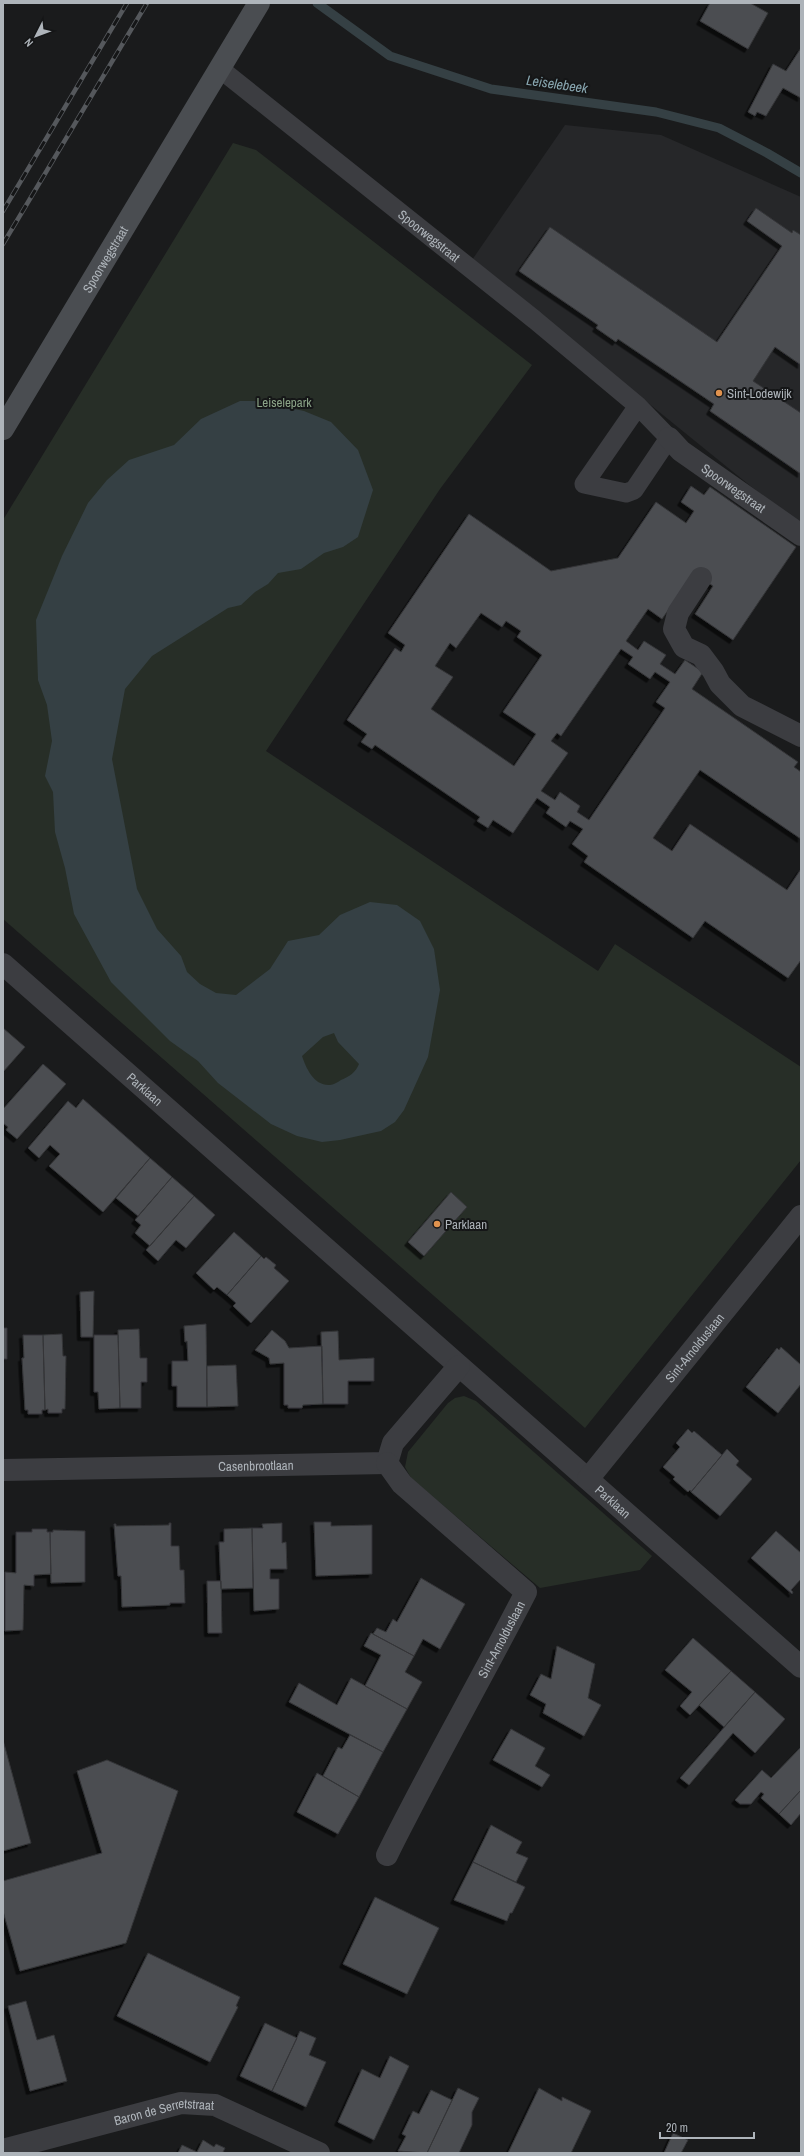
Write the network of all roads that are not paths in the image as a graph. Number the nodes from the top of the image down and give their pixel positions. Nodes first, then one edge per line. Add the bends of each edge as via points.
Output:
1 (259, 3) edge
2 (219, 68) junction
3 (638, 406) junction
4 (3, 429) edge
5 (669, 438) junction
6 (801, 535) edge
7 (701, 578) dead end
8 (801, 736) edge
9 (3, 964) edge
10 (801, 1216) edge
11 (459, 1366) junction
12 (387, 1463) junction
13 (3, 1470) edge
14 (588, 1479) junction
15 (797, 1656) edge
16 (387, 1856) dead end
17 (3, 2150) edge
18 (319, 2153) edge

1 - 2 street, Spoorwegstraat
2 - 3 lane, Spoorwegstraat via 536,320
2 - 4 street, Spoorwegstraat
3 - 5 lane, Spoorwegstraat
3 - 5 lane via 584,484 626,494 634,490
5 - 6 street, Spoorwegstraat via 681,451
7 - 8 street via 678,613 674,628 684,647 701,655 720,684 742,706
9 - 11 street, Parklaan
10 - 14 street, Sint-Arnolduslaan
11 - 12 street via 393,1442
11 - 14 street, Parklaan
12 - 13 street, Casenbrootlaan
12 - 16 street, Sint-Arnolduslaan via 402,1484 526,1592 429,1770
14 - 15 street, Parklaan
17 - 18 street, Baron de Serretstraat via 181,2103 215,2105

